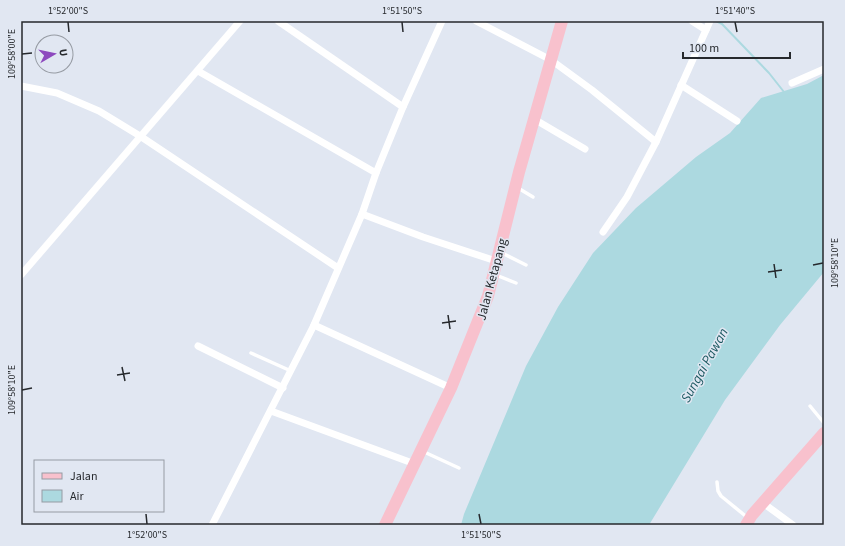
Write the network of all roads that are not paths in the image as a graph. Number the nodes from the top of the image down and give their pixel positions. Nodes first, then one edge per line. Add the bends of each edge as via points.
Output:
1 (240, 21) edge
2 (278, 21) edge
3 (442, 21) edge
4 (476, 21) edge
5 (562, 21) edge
6 (692, 21) edge
7 (710, 21) edge
8 (706, 30) junction
9 (551, 60) junction
10 (824, 69) edge
11 (198, 71) junction
12 (792, 83) dead end
13 (681, 85) junction
14 (21, 86) edge
15 (403, 107) junction
16 (534, 119) junction
17 (737, 121) dead end
18 (140, 136) junction
19 (656, 142) junction
20 (585, 149) dead end
21 (376, 173) junction
22 (515, 187) junction
23 (533, 197) dead end
24 (362, 214) junction
25 (603, 232) dead end
26 (498, 256) junction
27 (526, 265) dead end
28 (338, 268) junction
29 (493, 274) junction
30 (21, 275) edge
31 (516, 282) dead end
32 (314, 325) junction
33 (198, 346) dead end
34 (251, 353) dead end
35 (292, 372) junction
36 (283, 388) junction
37 (451, 388) junction
38 (810, 406) dead end
39 (271, 411) junction
40 (824, 423) edge
41 (824, 433) edge
42 (421, 451) junction
43 (415, 464) junction
44 (459, 468) dead end
45 (717, 482) dead end
46 (763, 503) junction
47 (748, 522) edge
48 (212, 525) edge
49 (386, 525) edge
50 (793, 525) edge

1 - 11 street
2 - 15 street
3 - 15 street
4 - 9 street
5 - 9 main road, Jalan Ketapang
6 - 8 street
7 - 8 street
8 - 13 street
9 - 16 main road, Jalan Ketapang
9 - 19 street via 598,94
10 - 12 street
11 - 18 street
11 - 21 street
13 - 17 street
13 - 19 street
14 - 18 street via 49,90 84,103
15 - 21 street
16 - 20 street
16 - 22 main road, Jalan Ketapang
18 - 28 street
18 - 30 street
19 - 25 street via 627,197
21 - 24 street
22 - 23 lane
22 - 26 main road, Jalan Ketapang
24 - 26 street via 423,237
24 - 28 street
26 - 27 lane
26 - 29 main road, Jalan Ketapang
28 - 32 street
29 - 31 lane
29 - 37 main road, Jalan Ketapang via 479,324
32 - 35 street
32 - 37 street
33 - 36 street
34 - 35 lane
35 - 36 street
36 - 39 street
37 - 42 main road, Jalan Ketapang
38 - 40 lane
39 - 43 street
39 - 48 street
41 - 46 main road
42 - 43 main road, Jalan Ketapang
42 - 44 lane
43 - 49 main road, Jalan Ketapang
45 - 47 lane via 721,496
46 - 47 main road
46 - 50 street

